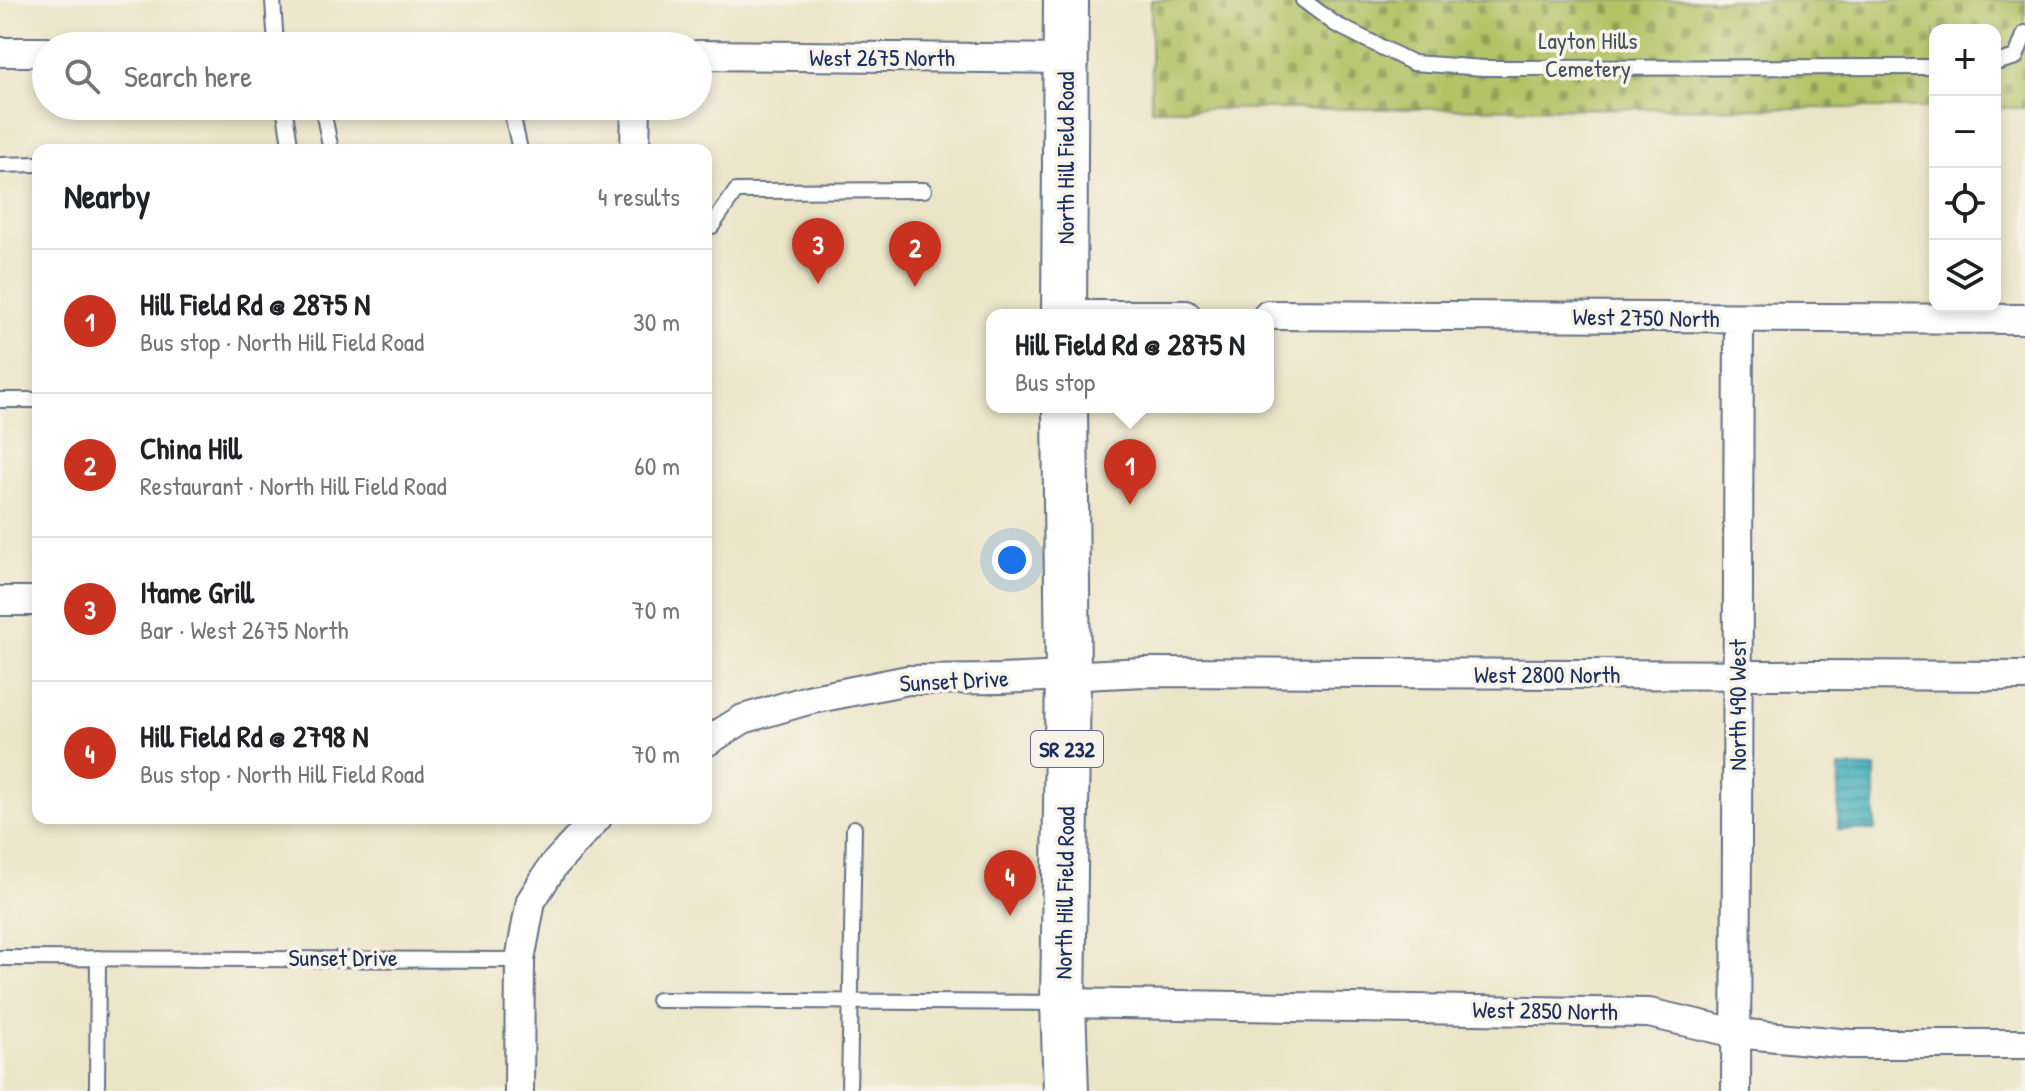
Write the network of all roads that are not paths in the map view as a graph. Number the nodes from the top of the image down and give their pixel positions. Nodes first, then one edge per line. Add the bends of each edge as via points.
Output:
1 (273, 0) edge
2 (1066, 0) edge
3 (1303, 0) edge
4 (275, 32) edge
5 (2025, 33) edge
6 (0, 52) edge
7 (32, 52) edge
8 (712, 55) edge
9 (1066, 59) junction
10 (2001, 61) edge
11 (1929, 67) edge
12 (286, 120) edge
13 (325, 120) edge
14 (513, 120) edge
15 (636, 120) edge
16 (289, 144) edge
17 (330, 144) edge
18 (519, 144) edge
19 (635, 144) edge
20 (32, 164) edge
21 (0, 165) edge
22 (924, 190) dead end
23 (712, 226) edge
24 (1064, 309) edge
25 (1274, 315) edge
26 (1739, 319) junction
27 (2025, 319) edge
28 (0, 400) edge
29 (32, 400) edge
30 (1065, 413) edge
31 (0, 601) edge
32 (32, 601) edge
33 (1068, 676) junction
34 (1738, 676) junction
35 (2025, 676) edge
36 (712, 738) edge
37 (592, 824) edge
38 (854, 828) dead end
39 (0, 958) edge
40 (98, 958) junction
41 (520, 960) junction
42 (658, 1000) dead end
43 (849, 1000) junction
44 (1063, 1003) junction
45 (1736, 1033) junction
46 (2025, 1044) edge
47 (97, 1091) edge
48 (519, 1091) edge
49 (849, 1091) edge
50 (1066, 1091) edge
51 (1736, 1091) edge

1 - 4 lane
2 - 9 main road, North Hill Field Road
3 - 11 lane via 1335,24 1413,63 1484,68
5 - 10 lane via 2016,57
6 - 7 street
8 - 9 street, West 2675 North
9 - 24 main road, North Hill Field Road
12 - 16 lane
13 - 17 lane
14 - 18 lane
15 - 19 street
20 - 21 lane
22 - 23 lane via 736,191
25 - 26 street, West 2750 North
26 - 27 street, West 2750 North
26 - 34 street, North 490 West
28 - 29 lane
30 - 33 main road, North Hill Field Road / SR 232
31 - 32 street
33 - 34 street, West 2800 North
33 - 36 street, Sunset Drive via 908,680 743,719
33 - 44 main road, North Hill Field Road / SR 232
34 - 35 street, West 2800 North
34 - 45 street, North 490 West
37 - 41 street via 553,866 531,901
38 - 43 lane
39 - 40 lane, Sunset Drive
40 - 41 lane, Sunset Drive
40 - 47 lane
41 - 48 street
42 - 43 lane
43 - 44 lane
43 - 49 lane
44 - 45 street, West 2850 North via 1649,1013
44 - 50 main road, North Hill Field Road / SR 232
45 - 46 street, West 2850 North via 1850,1044
45 - 51 street, North 490 West

